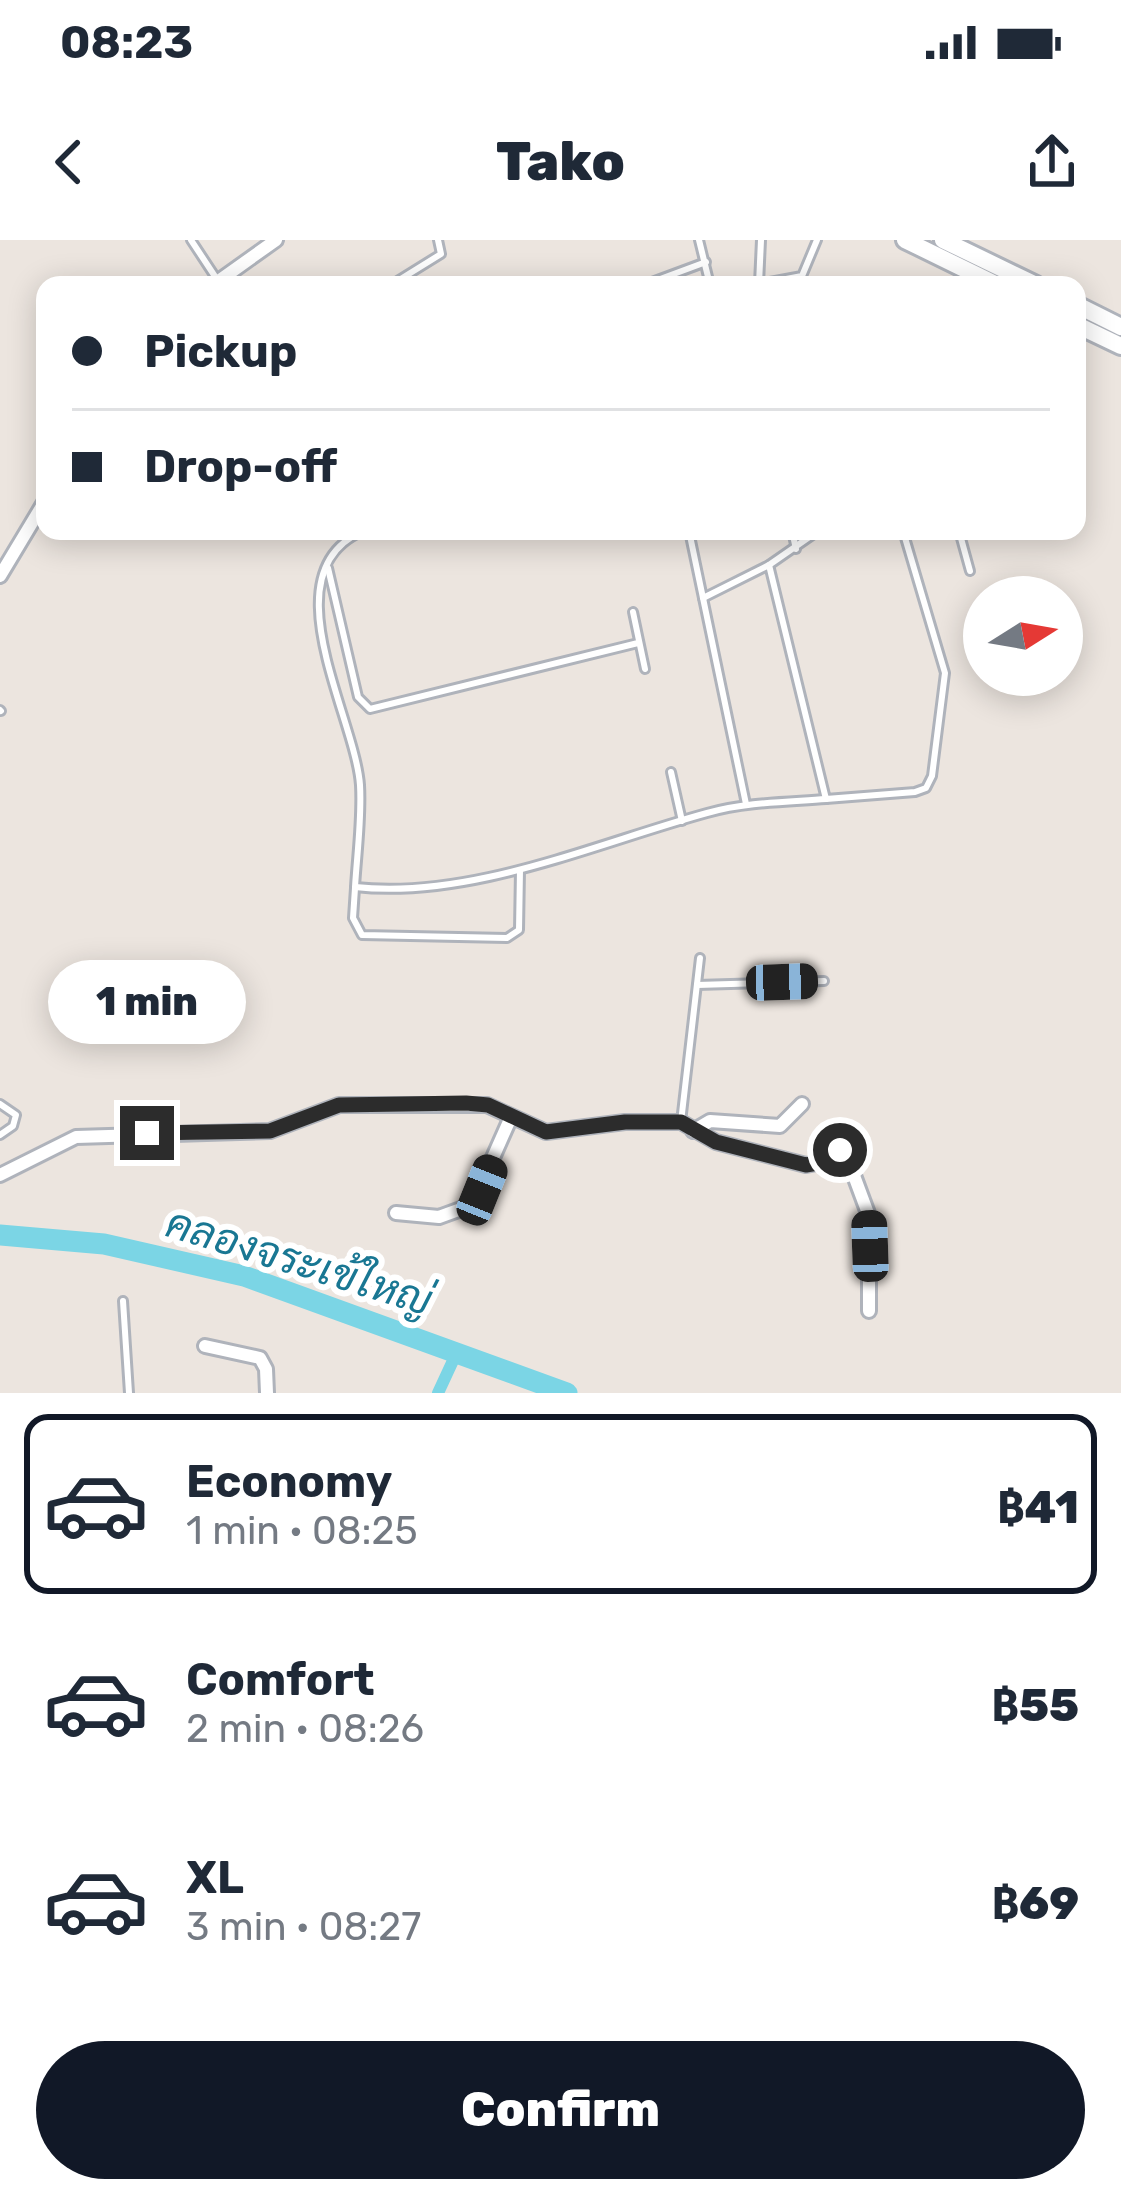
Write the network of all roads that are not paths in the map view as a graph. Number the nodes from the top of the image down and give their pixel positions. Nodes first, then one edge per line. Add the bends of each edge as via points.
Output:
1 (191, 240) edge
2 (274, 240) edge
3 (438, 240) edge
4 (699, 240) edge
5 (761, 240) edge
6 (817, 240) edge
7 (905, 240) edge
8 (943, 240) edge
9 (706, 262) junction
10 (212, 276) edge
11 (225, 276) edge
12 (406, 276) edge
13 (668, 276) edge
14 (708, 276) edge
15 (759, 276) edge
16 (804, 276) edge
17 (975, 276) edge
18 (1017, 276) edge
19 (1086, 310) edge
20 (1121, 327) edge
21 (1086, 329) edge
22 (1121, 346) edge
23 (36, 516) edge
24 (348, 540) edge
25 (691, 540) edge
26 (794, 540) edge
27 (806, 540) edge
28 (906, 540) edge
29 (961, 540) edge
30 (796, 548) junction
31 (328, 565) junction
32 (770, 565) junction
33 (970, 571) dead end
34 (0, 575) edge
35 (703, 598) junction
36 (633, 613) dead end
37 (638, 643) junction
38 (645, 669) dead end
39 (670, 772) dead end
40 (826, 799) junction
41 (746, 804) junction
42 (682, 821) junction
43 (520, 870) junction
44 (356, 887) junction
45 (700, 958) dead end
46 (824, 981) dead end
47 (698, 985) junction
48 (0, 1104) edge
49 (802, 1104) dead end
50 (511, 1117) junction
51 (687, 1126) junction
52 (0, 1135) edge
53 (2, 1174) edge
54 (396, 1213) dead end
55 (123, 1301) dead end
56 (869, 1311) dead end
57 (205, 1346) dead end
58 (129, 1393) edge
59 (267, 1393) edge

1 - 10 lane
2 - 11 street
3 - 12 lane via 441,254
4 - 9 lane
5 - 15 lane
6 - 16 lane
7 - 17 main road
8 - 18 main road
9 - 13 lane
9 - 14 lane
19 - 20 main road
21 - 22 main road
23 - 34 street
24 - 31 lane
25 - 35 lane
26 - 30 lane
27 - 30 lane
28 - 40 lane via 945,673 932,776 915,792
29 - 33 lane
30 - 32 lane
31 - 37 lane via 358,697 370,710
31 - 44 lane via 318,596 328,669 360,782
32 - 35 lane
32 - 40 lane
35 - 41 lane
36 - 37 lane
37 - 38 lane
39 - 42 lane
40 - 41 lane
41 - 42 lane
42 - 43 lane
43 - 44 lane
43 - 44 lane via 519,930 507,938 362,935 355,930
45 - 47 lane
46 - 47 lane
47 - 51 lane
48 - 52 lane via 16,1115
49 - 51 street via 780,1126
50 - 51 street via 546,1132 625,1122
50 - 53 street via 488,1105 339,1105 270,1131 100,1132
50 - 54 street via 472,1204 439,1217
51 - 56 street via 806,1165 835,1150 846,1154 869,1216
55 - 58 lane
57 - 59 street via 260,1358

